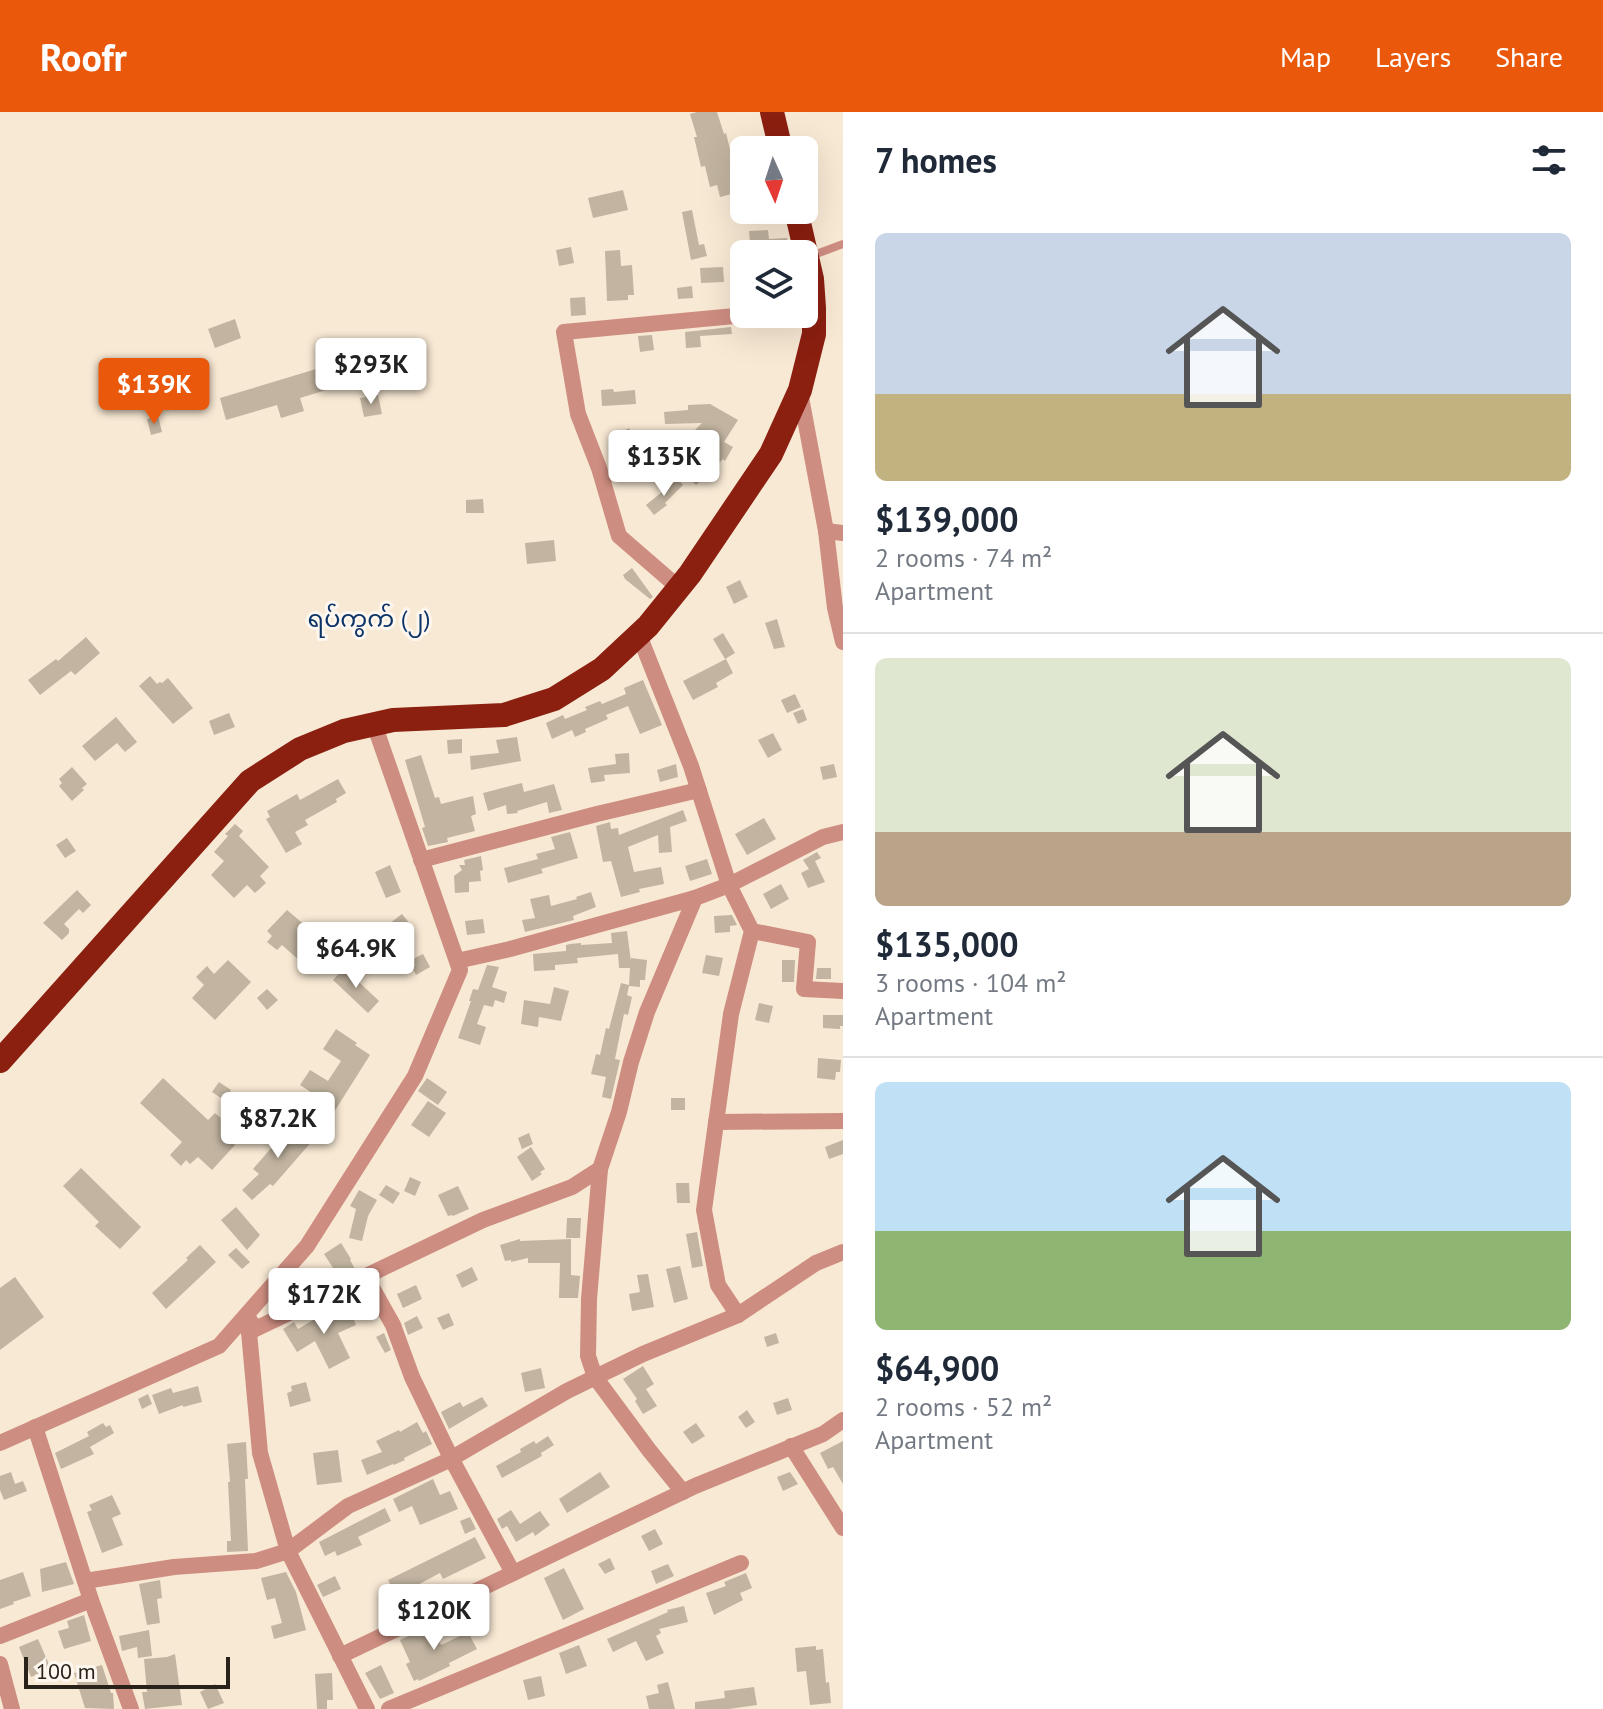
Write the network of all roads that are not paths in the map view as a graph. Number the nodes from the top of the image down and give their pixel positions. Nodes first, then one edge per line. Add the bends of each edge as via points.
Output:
1 (772, 112) edge
2 (778, 136) edge
3 (843, 244) edge
4 (818, 253) edge
5 (730, 316) edge
6 (814, 328) edge
7 (800, 390) junction
8 (834, 532) edge
9 (679, 588) junction
10 (639, 635) junction
11 (843, 642) edge
12 (374, 724) junction
13 (699, 790) junction
14 (843, 832) edge
15 (421, 860) junction
16 (729, 885) junction
17 (695, 898) junction
18 (752, 931) junction
19 (457, 961) junction
20 (843, 991) edge
21 (0, 1061) edge
22 (843, 1121) edge
23 (716, 1122) junction
24 (600, 1169) junction
25 (843, 1252) edge
26 (366, 1277) junction
27 (253, 1307) junction
28 (738, 1315) junction
29 (249, 1332) junction
30 (595, 1377) junction
31 (843, 1420) edge
32 (35, 1427) junction
33 (0, 1443) edge
34 (791, 1446) junction
35 (451, 1458) junction
36 (683, 1492) junction
37 (843, 1528) edge
38 (288, 1551) junction
39 (741, 1563) dead end
40 (513, 1573) junction
41 (85, 1581) junction
42 (91, 1600) junction
43 (0, 1636) edge
44 (340, 1656) junction
45 (0, 1664) edge
46 (12, 1709) edge
47 (131, 1709) edge
48 (367, 1709) edge
49 (389, 1709) edge

1 - 2 highway
3 - 4 lane
5 - 9 street via 564,332 578,414 619,536
6 - 7 highway
7 - 8 street
7 - 9 highway via 771,454
8 - 11 street via 835,608
9 - 10 highway
10 - 12 highway via 602,669 554,699 504,715
10 - 13 street
12 - 15 street
12 - 21 highway via 300,749 250,781
13 - 15 street
13 - 16 street
14 - 16 street
15 - 19 street
16 - 17 street
16 - 18 street
17 - 19 street
17 - 24 street via 647,1012
18 - 20 street via 808,942 804,989
18 - 23 street via 731,1014
19 - 27 street via 460,970 415,1076 307,1246
22 - 23 street
23 - 28 street via 704,1210 718,1285
24 - 26 street via 572,1187 483,1220
24 - 30 street via 589,1299 588,1356
25 - 28 street via 816,1263
26 - 29 street
26 - 35 street via 393,1325
27 - 29 street
27 - 32 street via 219,1346
28 - 30 street
29 - 38 street via 260,1453
30 - 35 street
30 - 36 street
31 - 34 street
32 - 33 street
32 - 41 street
34 - 36 street
34 - 37 street
35 - 38 street via 348,1506
35 - 40 street
36 - 40 street
38 - 41 street via 256,1561
38 - 44 street
39 - 49 street
40 - 44 street
41 - 42 street
42 - 43 street
42 - 47 street
44 - 48 street
45 - 46 street

